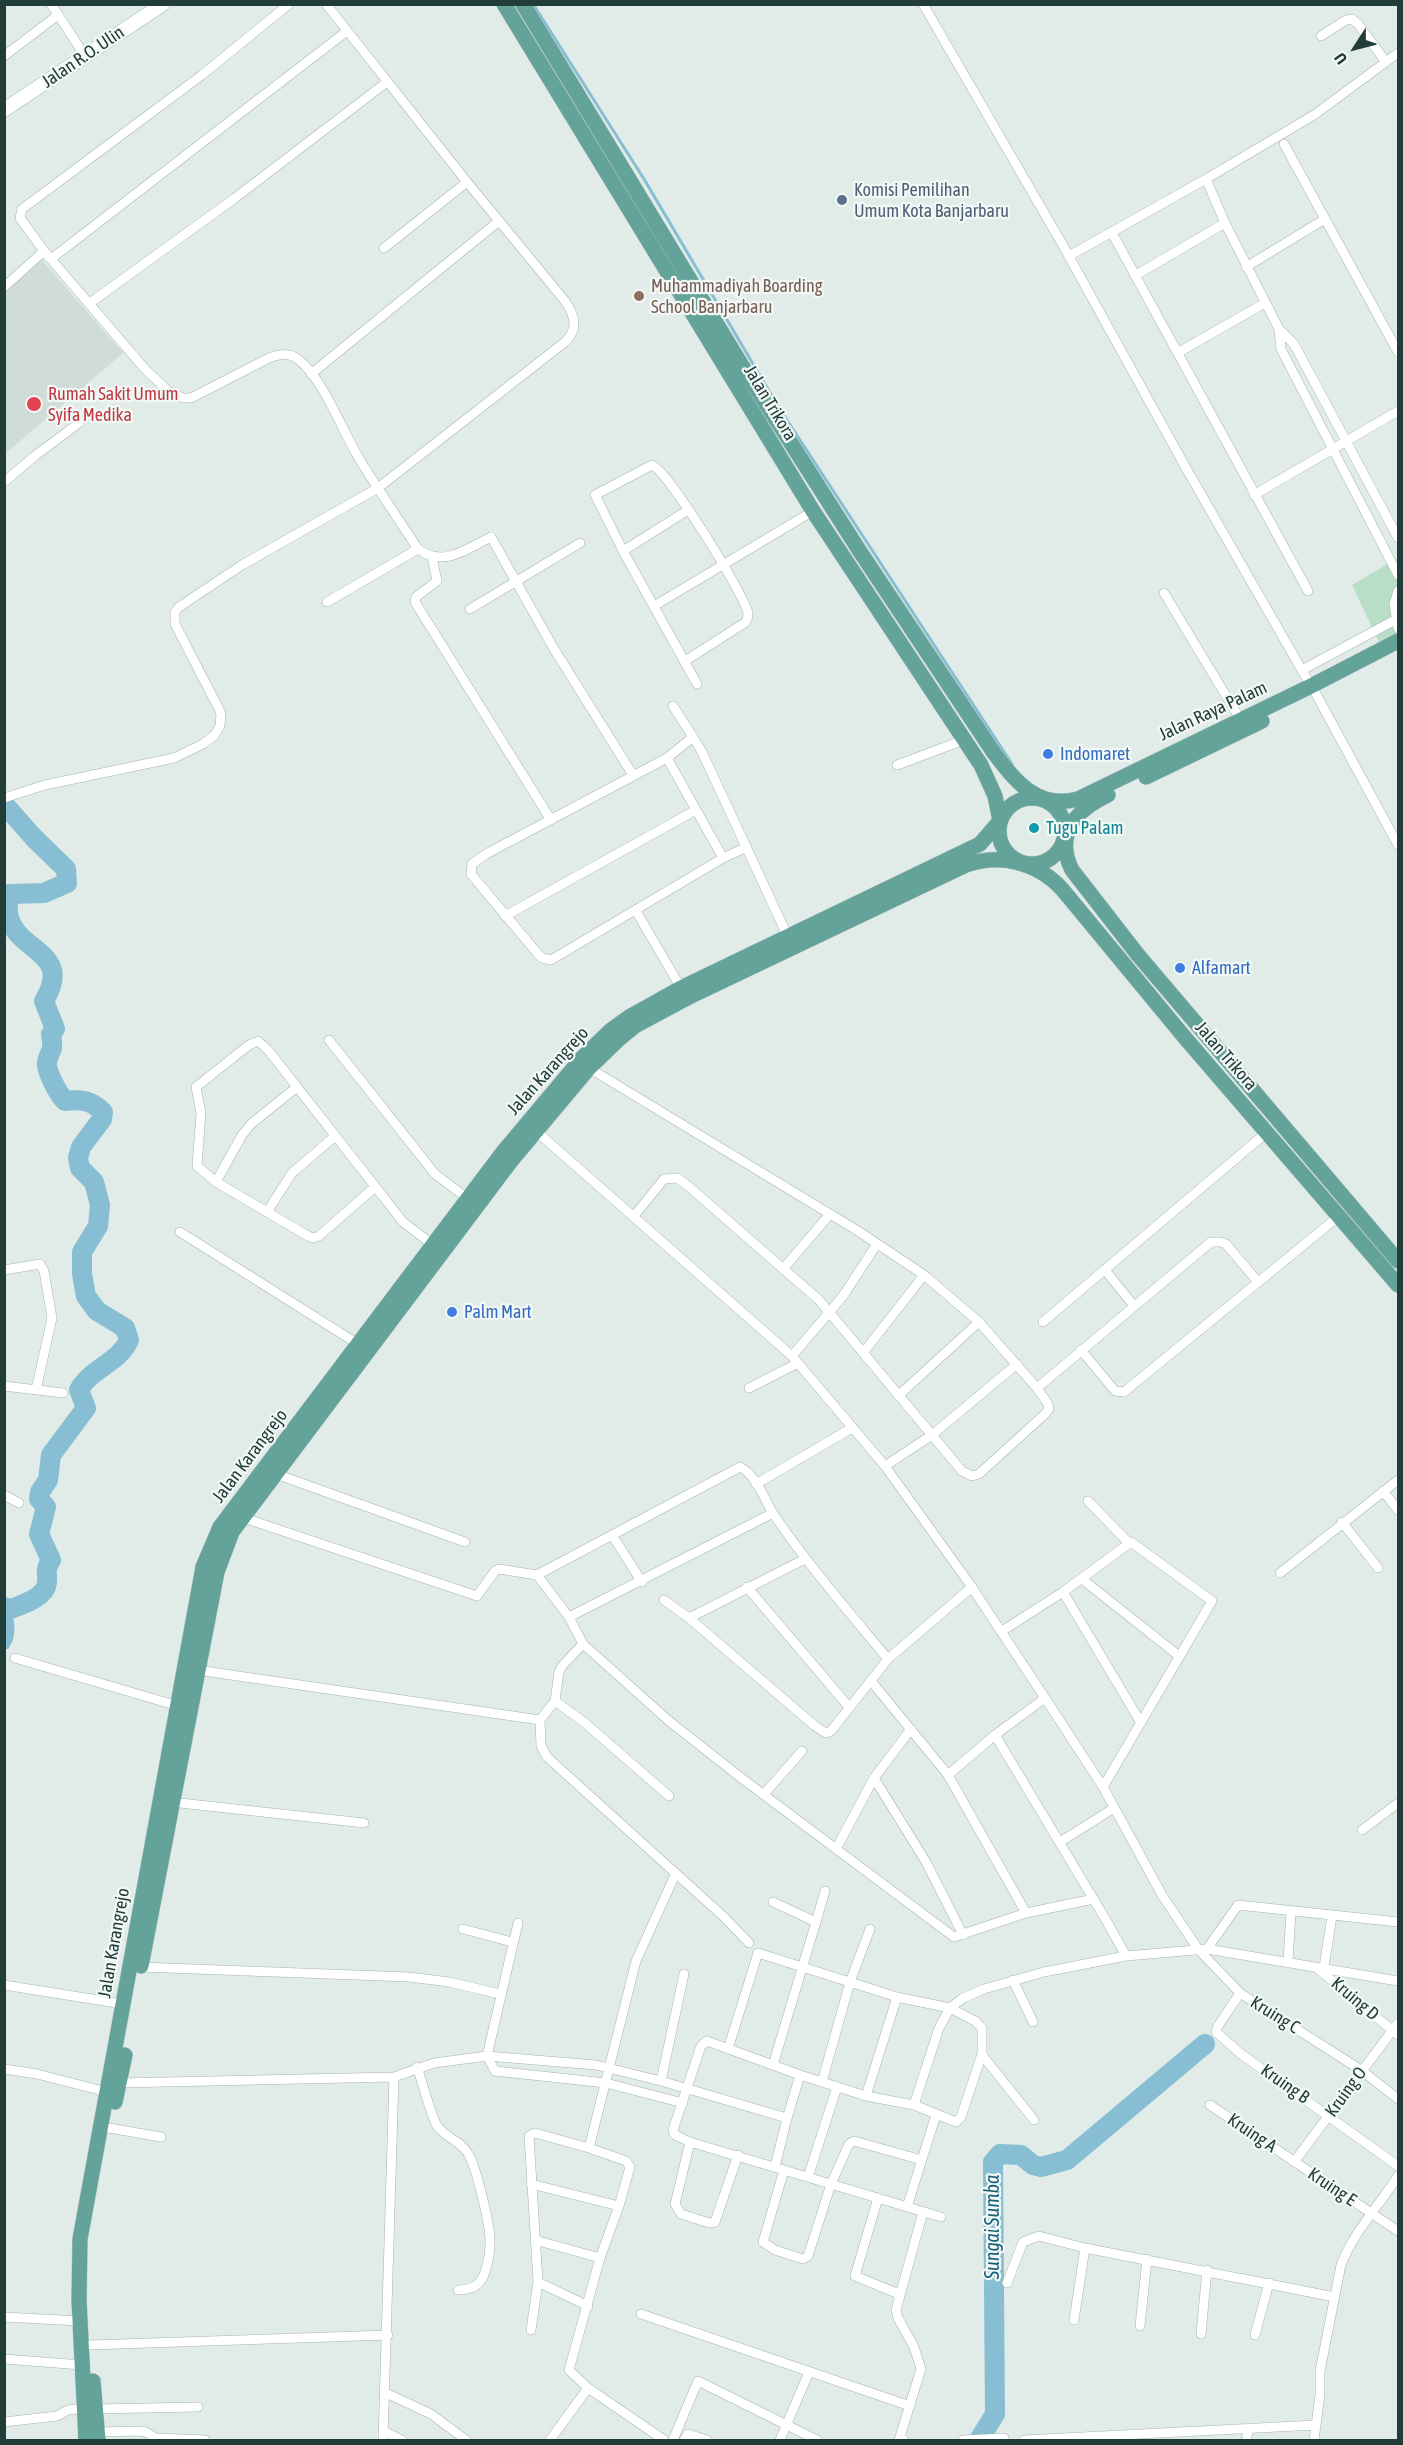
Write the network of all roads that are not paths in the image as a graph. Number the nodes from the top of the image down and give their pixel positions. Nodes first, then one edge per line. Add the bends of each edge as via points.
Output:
1 (51, 4) edge
2 (162, 4) edge
3 (289, 4) edge
4 (326, 4) edge
5 (504, 4) edge
6 (523, 4) edge
7 (923, 4) edge
8 (58, 15) junction
9 (347, 31) junction
10 (1321, 36) dead end
11 (1398, 52) edge
12 (4, 56) edge
13 (85, 56) junction
14 (1386, 62) junction
15 (387, 82) junction
16 (4, 110) edge
17 (591, 115) junction
18 (577, 124) junction
19 (1284, 144) dead end
20 (1206, 179) junction
21 (467, 182) junction
22 (1325, 219) junction
23 (499, 221) junction
24 (1226, 223) junction
25 (1112, 233) junction
26 (384, 248) dead end
27 (44, 251) junction
28 (1069, 256) junction
29 (51, 259) junction
30 (1246, 267) junction
31 (1136, 275) junction
32 (4, 287) edge
33 (90, 303) junction
34 (1265, 303) junction
35 (1279, 329) junction
36 (1179, 352) junction
37 (1398, 352) edge
38 (311, 374) junction
39 (1398, 411) edge
40 (80, 423) dead end
41 (1347, 441) junction
42 (1332, 450) junction
43 (4, 482) edge
44 (378, 488) junction
45 (1254, 495) junction
46 (688, 510) junction
47 (813, 511) junction
48 (1398, 538) edge
49 (580, 543) dead end
50 (418, 549) junction
51 (623, 551) junction
52 (432, 557) junction
53 (723, 565) junction
54 (1398, 575) edge
55 (517, 582) junction
56 (1308, 591) dead end
57 (1398, 591) edge
58 (1164, 593) dead end
59 (327, 602) dead end
60 (654, 606) junction
61 (470, 609) dead end
62 (1397, 624) edge
63 (1398, 641) edge
64 (1398, 652) edge
65 (685, 661) junction
66 (1302, 670) junction
67 (697, 684) dead end
68 (1314, 690) junction
69 (673, 706) dead end
70 (1240, 719) junction
71 (693, 737) junction
72 (964, 740) junction
73 (667, 758) junction
74 (897, 765) dead end
75 (633, 775) junction
76 (6, 798) edge
77 (1041, 799) junction
78 (696, 810) junction
79 (550, 820) junction
80 (1000, 821) junction
81 (1065, 837) junction
82 (1398, 845) edge
83 (747, 847) junction
84 (723, 858) junction
85 (1018, 862) junction
86 (636, 910) junction
87 (504, 916) junction
88 (788, 937) junction
89 (681, 988) junction
90 (329, 1040) dead end
91 (589, 1068) junction
92 (297, 1088) junction
93 (536, 1131) junction
94 (1266, 1133) junction
95 (334, 1137) junction
96 (216, 1182) junction
97 (375, 1187) junction
98 (473, 1202) junction
99 (267, 1212) junction
100 (830, 1214) junction
101 (634, 1216) junction
102 (1338, 1216) junction
103 (180, 1232) dead end
104 (877, 1244) junction
105 (433, 1245) junction
106 (1398, 1261) edge
107 (783, 1269) junction
108 (4, 1270) edge
109 (1105, 1270) junction
110 (924, 1275) junction
111 (1258, 1282) junction
112 (1398, 1285) edge
113 (1134, 1306) junction
114 (830, 1313) junction
115 (980, 1322) junction
116 (1043, 1322) dead end
117 (358, 1344) junction
118 (1081, 1350) junction
119 (863, 1353) junction
120 (795, 1360) junction
121 (1017, 1364) junction
122 (4, 1386) edge
123 (749, 1388) dead end
124 (1037, 1388) junction
125 (36, 1390) junction
126 (63, 1392) dead end
127 (898, 1396) junction
128 (315, 1412) junction
129 (852, 1428) junction
130 (932, 1436) junction
131 (885, 1466) junction
132 (276, 1474) junction
133 (1398, 1480) edge
134 (756, 1484) junction
135 (1383, 1491) junction
136 (4, 1495) edge
137 (1088, 1501) dead end
138 (19, 1503) dead end
139 (1398, 1510) edge
140 (773, 1513) junction
141 (244, 1518) junction
142 (1342, 1522) junction
143 (612, 1535) junction
144 (465, 1542) dead end
145 (1129, 1543) junction
146 (805, 1559) junction
147 (1378, 1568) dead end
148 (1280, 1573) dead end
149 (537, 1575) junction
150 (1082, 1579) junction
151 (642, 1582) junction
152 (747, 1587) junction
153 (972, 1587) junction
154 (1063, 1592) junction
155 (664, 1600) dead end
156 (569, 1617) junction
157 (688, 1618) junction
158 (1002, 1631) junction
159 (583, 1644) junction
160 (1179, 1656) junction
161 (15, 1658) dead end
162 (888, 1659) junction
163 (197, 1670) junction
164 (871, 1681) junction
165 (1045, 1698) junction
166 (555, 1701) junction
167 (178, 1706) junction
168 (849, 1707) junction
169 (540, 1720) junction
170 (1141, 1724) junction
171 (911, 1729) junction
172 (994, 1735) junction
173 (177, 1744) junction
174 (802, 1751) dead end
175 (948, 1775) junction
176 (874, 1778) junction
177 (1103, 1787) junction
178 (764, 1794) junction
179 (669, 1796) dead end
180 (171, 1802) junction
181 (1398, 1803) edge
182 (1114, 1808) junction
183 (364, 1823) dead end
184 (1362, 1830) dead end
185 (1060, 1842) junction
186 (837, 1847) junction
187 (675, 1875) junction
188 (825, 1891) dead end
189 (1094, 1899) junction
190 (773, 1902) dead end
191 (1292, 1912) junction
192 (1026, 1913) junction
193 (1332, 1916) junction
194 (816, 1922) junction
195 (1398, 1922) edge
196 (518, 1923) dead end
197 (463, 1929) dead end
198 (870, 1929) dead end
199 (963, 1935) junction
200 (512, 1942) junction
201 (749, 1944) dead end
202 (1203, 1949) junction
203 (1126, 1956) junction
204 (1288, 1961) junction
205 (140, 1967) junction
206 (802, 1967) junction
207 (1320, 1967) junction
208 (684, 1974) dead end
209 (1013, 1980) junction
210 (1398, 1981) edge
211 (850, 1982) junction
212 (4, 1985) edge
213 (1240, 1993) junction
214 (500, 1994) junction
215 (897, 1997) junction
216 (123, 2004) junction
217 (950, 2008) junction
218 (1033, 2022) dead end
219 (1397, 2030) edge
220 (728, 2049) junction
221 (982, 2054) junction
222 (486, 2056) junction
223 (772, 2065) junction
224 (417, 2067) junction
225 (608, 2067) junction
226 (4, 2069) edge
227 (1361, 2070) junction
228 (800, 2075) junction
229 (394, 2077) junction
230 (661, 2081) junction
231 (822, 2082) junction
232 (606, 2083) junction
233 (113, 2087) junction
234 (837, 2087) junction
235 (687, 2089) junction
236 (866, 2096) junction
237 (1398, 2099) edge
238 (683, 2103) junction
239 (914, 2105) junction
240 (1210, 2105) dead end
241 (936, 2115) junction
242 (1329, 2115) junction
243 (1034, 2120) dead end
244 (785, 2127) junction
245 (109, 2128) junction
246 (161, 2137) dead end
247 (690, 2142) junction
248 (589, 2148) junction
249 (738, 2155) junction
250 (922, 2160) junction
251 (1294, 2162) junction
252 (1398, 2166) edge
253 (780, 2168) junction
254 (1398, 2176) edge
255 (808, 2177) junction
256 (531, 2184) junction
257 (831, 2184) junction
258 (878, 2198) junction
259 (619, 2206) junction
260 (907, 2207) junction
261 (923, 2212) junction
262 (1370, 2212) junction
263 (941, 2217) dead end
264 (1398, 2231) edge
265 (535, 2240) junction
266 (1085, 2247) junction
267 (600, 2258) junction
268 (1147, 2259) junction
269 (1207, 2270) junction
270 (538, 2282) junction
271 (1007, 2283) dead end
272 (1269, 2283) junction
273 (458, 2290) dead end
274 (899, 2294) junction
275 (1335, 2297) junction
276 (588, 2306) junction
277 (641, 2314) dead end
278 (4, 2317) edge
279 (1074, 2320) dead end
280 (80, 2321) junction
281 (1140, 2326) dead end
282 (531, 2330) dead end
283 (1201, 2334) dead end
284 (388, 2335) junction
285 (1255, 2335) dead end
286 (90, 2345) junction
287 (4, 2359) edge
288 (82, 2365) junction
289 (809, 2372) junction
290 (588, 2388) junction
291 (386, 2392) junction
292 (910, 2406) junction
293 (198, 2407) dead end
294 (90, 2408) junction
295 (4, 2422) edge
296 (786, 2424) junction
297 (1316, 2425) junction
298 (1249, 2428) junction
299 (383, 2436) edge
300 (94, 2438) edge
301 (1004, 2438) dead end
302 (205, 2440) edge
303 (402, 2440) edge
304 (466, 2440) edge
305 (550, 2440) edge
306 (664, 2440) edge
307 (674, 2440) edge
308 (684, 2440) edge
309 (707, 2440) edge
310 (780, 2440) edge
311 (817, 2440) edge
312 (904, 2440) edge
313 (963, 2440) edge
314 (1024, 2440) edge
315 (1246, 2440) edge
316 (1314, 2440) edge

1 - 8 street
2 - 13 main road, Jalan R.O. Ulin
3 - 27 street via 202,75 22,209 20,218 24,226
4 - 9 street
5 - 18 main road, Jalan Trikora
6 - 17 main road, Jalan Trikora
7 - 28 street
8 - 12 street
8 - 13 street
9 - 15 street
9 - 29 street
10 - 14 street via 1352,19
11 - 14 street
13 - 16 main road, Jalan R.O. Ulin
14 - 20 street via 1314,115
15 - 21 street
15 - 33 street
17 - 18 main road
17 - 77 main road, Jalan Trikora via 747,374 911,629 1006,769
18 - 47 main road, Jalan Trikora
19 - 22 street
20 - 24 street
20 - 25 street
21 - 23 street
21 - 26 street
22 - 30 street
22 - 37 street
23 - 38 street
23 - 44 street via 565,301 574,317 574,330 565,342
24 - 30 street
24 - 31 street
25 - 28 street
25 - 31 street
27 - 29 street
27 - 32 street
28 - 66 street
29 - 33 street
30 - 34 street
31 - 36 street
33 - 38 street via 145,369 168,391 183,398 191,398 279,354 301,361
34 - 35 street
34 - 36 street
35 - 41 street via 1294,344
35 - 42 street via 1281,350
36 - 45 street
38 - 44 street
39 - 41 street
40 - 43 street
41 - 42 street
41 - 48 street
42 - 45 street
42 - 54 street
44 - 50 street
44 - 76 street via 242,565 175,612 175,624 221,714 220,726 209,740 162,761 45,785
45 - 56 street
46 - 51 street
46 - 51 street via 660,470 652,465 596,495
46 - 53 street
47 - 53 street
47 - 72 main road, Jalan Trikora
49 - 55 street
50 - 52 street
50 - 59 street
51 - 60 street
52 - 55 street via 449,557 491,537
52 - 79 street via 437,581 415,602
53 - 60 street
53 - 65 street via 748,618
55 - 61 street
55 - 75 street
57 - 62 street via 1394,604
58 - 70 street
60 - 65 street
62 - 66 street
63 - 68 main road, Jalan Raya Palam
64 - 68 main road, Jalan Raya Palam
65 - 67 street
66 - 68 street
68 - 70 main road, Jalan Raya Palam
68 - 81 main road, Jalan Raya Palam via 1100,798 1076,817
68 - 82 street
69 - 71 street
70 - 77 main road, Jalan Raya Palam via 1078,799 1065,803
71 - 73 street
71 - 83 street
72 - 74 street
72 - 80 main road, Jalan Trikora via 989,780
73 - 75 street
73 - 78 street
75 - 79 street
77 - 80 main road via 1012,804
77 - 81 main road via 1050,803 1062,818
78 - 84 street
78 - 87 street
79 - 87 street via 470,866 474,881
80 - 85 main road via 998,831 1004,849
80 - 88 main road, Jalan Karangrejo via 980,844
81 - 85 main road via 1056,855 1048,861 1038,865
81 - 106 main road, Jalan Trikora via 1067,860 1100,908
83 - 84 street
83 - 88 street
84 - 86 street
85 - 91 main road, Jalan Karangrejo via 996,858 966,865 691,996 635,1026
85 - 94 main road, Jalan Trikora via 1046,873 1062,889
86 - 87 street via 551,960 542,958
86 - 89 street
88 - 89 main road, Jalan Karangrejo
89 - 98 main road, Jalan Karangrejo via 621,1022 582,1058 502,1152
90 - 98 street via 435,1174
91 - 93 main road, Jalan Karangrejo
91 - 100 street
92 - 95 street
92 - 96 street via 251,1124
92 - 96 street via 258,1041 198,1084 195,1091 201,1113 196,1162
93 - 98 main road, Jalan Karangrejo
93 - 101 street, Kruing C
94 - 102 main road, Jalan Trikora
94 - 109 street
95 - 97 street
95 - 99 street via 292,1173
96 - 99 street
97 - 99 street via 316,1238
97 - 105 street via 403,1222
98 - 105 main road, Jalan Karangrejo
98 - 128 main road, Jalan Karangrejo
100 - 104 street
100 - 107 street
101 - 107 street via 664,1179 677,1178
101 - 120 street, Kruing C
102 - 111 street
102 - 112 main road, Jalan Trikora
103 - 117 street
104 - 110 street
104 - 114 street
105 - 117 main road, Jalan Karangrejo
107 - 114 street
108 - 125 street via 40,1264 44,1271 52,1318
109 - 113 street
109 - 116 street
110 - 115 street
110 - 119 street
111 - 113 street via 1226,1244 1215,1241
111 - 118 street via 1124,1392 1116,1391
113 - 118 street
114 - 119 street
114 - 120 street
115 - 121 street
115 - 127 street
117 - 128 main road, Jalan Karangrejo
118 - 124 street
119 - 127 street
120 - 123 street
120 - 129 street, Kruing C
121 - 124 street
121 - 130 street
122 - 125 street
124 - 130 street via 1048,1404 1045,1414 979,1474 972,1476 962,1471
125 - 126 street
127 - 130 street
128 - 132 main road, Jalan Karangrejo
128 - 167 main road, Jalan Karangrejo via 220,1527 203,1568
129 - 131 street, Kruing C
129 - 134 street
130 - 131 street
131 - 153 street, Kruing C
132 - 141 main road, Jalan Karangrejo
132 - 144 street
133 - 135 street
134 - 140 street
134 - 143 street via 744,1468 732,1469
135 - 139 street
135 - 142 street
136 - 138 street
137 - 145 street
140 - 146 street
140 - 151 street
141 - 149 street via 470,1595 481,1593 499,1569
141 - 163 main road, Jalan Karangrejo via 232,1532 217,1572
142 - 147 street
142 - 148 street
143 - 149 street
143 - 151 street
145 - 150 street
145 - 160 street via 1134,1542 1212,1601
146 - 152 street
146 - 162 street
149 - 156 street
150 - 154 street
150 - 160 street
151 - 156 street
152 - 157 street
152 - 168 street
153 - 158 street, Kruing C
153 - 162 street
154 - 158 street
154 - 170 street
155 - 157 street
156 - 159 street
157 - 168 street via 821,1731 831,1731
158 - 165 street, Kruing C
159 - 166 street via 559,1672
159 - 178 street via 669,1721
160 - 170 street
161 - 167 street
162 - 164 street
163 - 169 street
163 - 173 main road, Jalan Karangrejo
164 - 168 street
164 - 171 street
165 - 172 street
165 - 177 street, Kruing C
166 - 169 street
166 - 179 street
167 - 173 main road, Jalan Karangrejo
169 - 187 street via 542,1752
170 - 177 street
171 - 175 street
171 - 176 street
172 - 175 street
172 - 185 street
173 - 180 main road, Jalan Karangrejo
173 - 216 main road, Jalan Karangrejo
174 - 178 street
175 - 192 street
176 - 186 street
176 - 199 street via 926,1862
177 - 182 street, Kruing C
178 - 186 street
180 - 183 street
180 - 205 main road, Jalan Karangrejo
181 - 184 street
182 - 185 street
182 - 202 street, Kruing C via 1162,1895
185 - 189 street
186 - 199 street via 948,1934
187 - 201 street
187 - 225 street via 636,1961
188 - 194 street
189 - 192 street
189 - 203 street
190 - 194 street
191 - 193 street
191 - 202 street via 1238,1905
191 - 204 street
192 - 199 street
193 - 195 street
193 - 207 street
194 - 206 street
196 - 200 street
197 - 200 street
198 - 211 street
200 - 214 street
202 - 203 street
202 - 204 street
202 - 213 street, Kruing C
203 - 209 street
204 - 207 street
205 - 214 street via 409,1977
205 - 233 main road, Jalan Karangrejo
206 - 211 street
206 - 220 street via 758,1953
206 - 223 street
207 - 210 street
207 - 219 street, Kruing D
208 - 230 street
209 - 217 street via 963,1998
209 - 218 street
211 - 215 street
211 - 231 street
212 - 216 street
213 - 227 street, Kruing C
213 - 242 street, Kruing B via 1216,2029 1222,2038
214 - 222 street
215 - 217 street
215 - 236 street
216 - 233 main road, Jalan Karangrejo
217 - 221 street via 981,2025
217 - 239 street via 939,2028
219 - 227 street, Kruing O
220 - 223 street
220 - 235 street via 704,2043
221 - 241 street via 959,2121
221 - 243 street
222 - 224 street
222 - 225 street
222 - 232 street via 498,2072
223 - 228 street
224 - 229 street
224 - 273 street via 437,2126 461,2144 469,2156 488,2226 490,2244 482,2279 478,2285
225 - 230 street
225 - 232 street
226 - 233 street
227 - 237 street, Kruing C
227 - 242 street, Kruing O
228 - 231 street
228 - 244 street
229 - 233 street
229 - 284 street
230 - 235 street
231 - 234 street
232 - 238 street
232 - 248 street
233 - 245 main road, Jalan Karangrejo
233 - 280 main road, Jalan Karangrejo via 80,2239
234 - 236 street
234 - 255 street
235 - 238 street
235 - 244 street via 787,2118
236 - 239 street
238 - 247 street via 674,2130 675,2135
239 - 241 street
240 - 251 street, Kruing A
241 - 250 street
242 - 251 street, Kruing O
242 - 252 street, Kruing B
244 - 253 street
245 - 246 street
245 - 286 main road, Jalan Karangrejo via 87,2246
247 - 249 street
247 - 249 street via 675,2204 681,2214 709,2223 715,2222
248 - 256 street via 535,2133 530,2135
248 - 259 street via 629,2164
249 - 253 street
250 - 257 street via 854,2141 846,2147
250 - 260 street
251 - 262 street, Kruing E
253 - 255 street
253 - 257 street via 763,2242 791,2256 808,2256
254 - 262 street
255 - 257 street
256 - 259 street
256 - 265 street
257 - 258 street
258 - 260 street
258 - 274 street via 855,2276
259 - 267 street
260 - 261 street
261 - 263 street
261 - 274 street
262 - 264 street, Kruing E
262 - 275 street via 1347,2249
265 - 267 street
265 - 270 street
266 - 268 street
266 - 271 street via 1039,2236 1029,2238 1023,2242
266 - 279 street
267 - 276 street
268 - 269 street
268 - 281 street
269 - 272 street
269 - 283 street
270 - 276 street
270 - 282 street
272 - 275 street
272 - 285 street
274 - 292 street via 898,2318 921,2369
275 - 297 street via 1320,2371
276 - 290 street via 569,2370
277 - 289 street
278 - 280 street
280 - 288 main road, Jalan Karangrejo
284 - 286 street
284 - 291 street
286 - 294 main road, Jalan Karangrejo
287 - 288 street
288 - 294 main road, Jalan Karangrejo
289 - 292 street
289 - 296 street
290 - 305 street
290 - 306 street
291 - 299 street
291 - 304 street via 431,2414
292 - 312 street via 899,2440
293 - 294 street
294 - 295 street
294 - 300 main road, Jalan Karangrejo
296 - 307 street via 698,2381
296 - 310 street
296 - 311 street
297 - 298 street
297 - 316 street
298 - 314 street
298 - 315 street
299 - 303 street
300 - 302 street via 146,2432 156,2438
301 - 313 street
308 - 309 street via 688,2434

